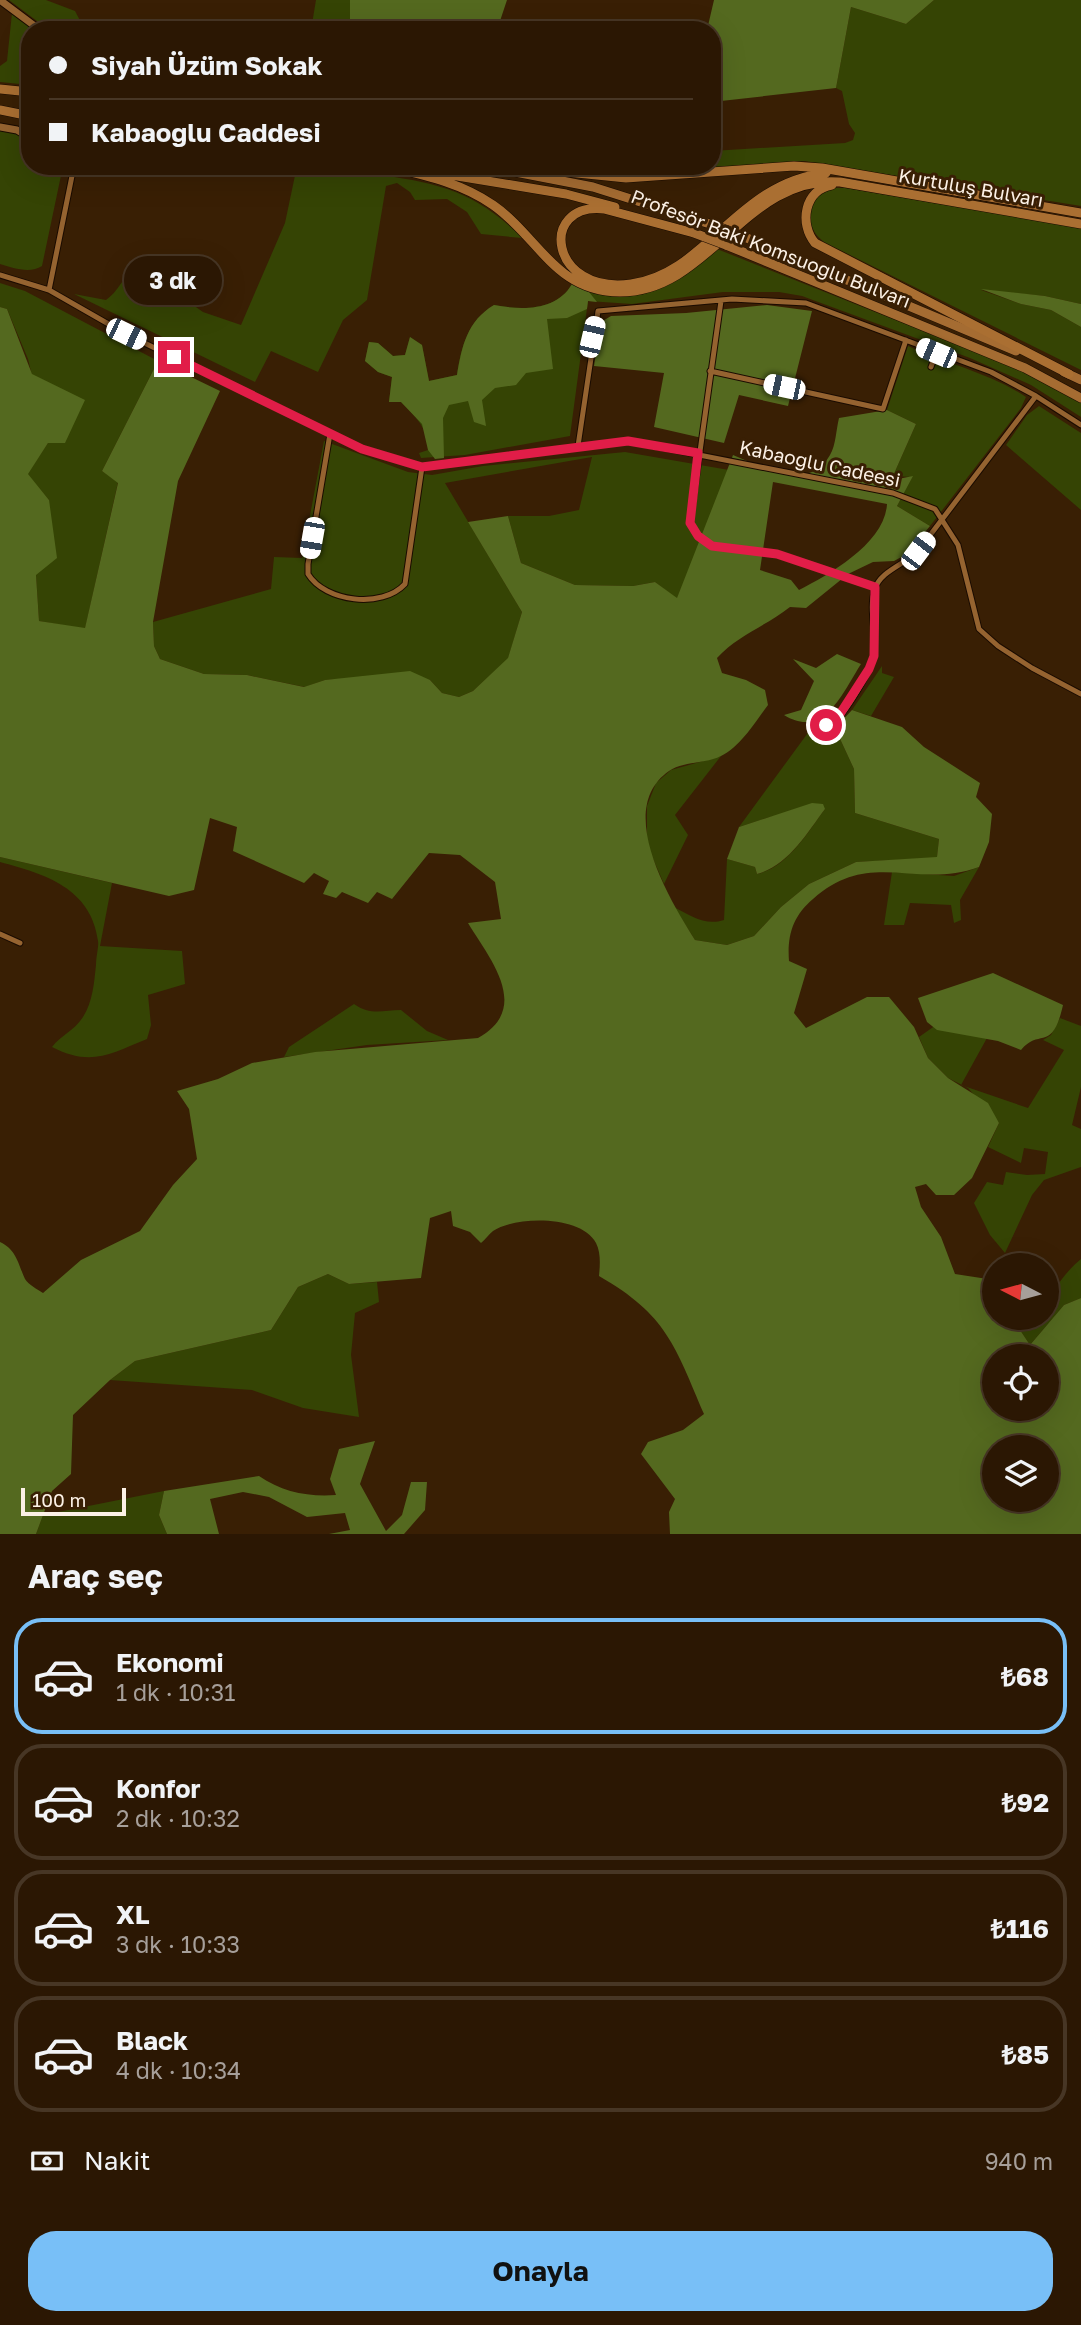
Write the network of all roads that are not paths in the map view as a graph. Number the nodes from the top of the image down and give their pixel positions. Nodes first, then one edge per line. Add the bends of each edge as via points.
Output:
1 (0, 0) edge
2 (28, 21) edge
3 (0, 89) edge
4 (21, 91) edge
5 (0, 110) edge
6 (21, 114) edge
7 (0, 128) edge
8 (21, 132) edge
9 (721, 171) edge
10 (857, 174) junction
11 (72, 175) edge
12 (419, 175) edge
13 (449, 175) edge
14 (531, 175) edge
15 (596, 175) edge
16 (668, 175) edge
17 (854, 184) junction
18 (1081, 213) edge
19 (1081, 224) edge
20 (694, 233) junction
21 (0, 275) edge
22 (49, 290) junction
23 (722, 301) junction
24 (906, 340) junction
25 (936, 353) junction
26 (931, 367) dead end
27 (710, 371) junction
28 (1069, 374) junction
29 (1081, 380) edge
30 (1036, 396) junction
31 (1081, 398) edge
32 (1081, 425) edge
33 (330, 434) junction
34 (578, 446) junction
35 (698, 453) junction
36 (422, 467) junction
37 (942, 520) junction
38 (875, 587) junction
39 (1081, 694) edge
40 (812, 726) dead end
41 (0, 934) edge
42 (20, 943) dead end

1 - 2 street
3 - 4 highway
5 - 6 highway
7 - 8 street
9 - 10 highway via 794,166
10 - 18 highway, Kurtuluş Bulvarı
10 - 20 highway via 811,175 774,187 681,262 643,282 614,284 586,278 569,266 561,250 564,229 577,214 589,209
11 - 22 street
12 - 17 highway, Kurtuluş Bulvarı via 461,186 506,215 565,275 595,289 618,292 653,287 674,276 785,191 820,181
13 - 20 highway, Profesör Baki Komsuoğlu Bulvarı via 566,194
14 - 28 main road, Profesör Baki Komsuoğlu Bulvarı, bridge via 593,187 710,224
15 - 16 highway
17 - 19 highway, Kurtuluş Bulvarı
17 - 28 highway via 828,185 811,199 805,222 815,243
20 - 31 main road, Profesör Baki Komsuoğlu Bulvarı, bridge via 1025,368
21 - 22 street
22 - 33 street via 126,334
23 - 24 street via 806,303
23 - 27 street
23 - 34 street via 598,311
24 - 25 street
24 - 27 street via 883,409
25 - 26 street
25 - 30 street via 991,372
27 - 35 street
28 - 29 main road, Profesör Baki Komsuoğlu Bulvarı
30 - 32 street
30 - 37 street
33 - 36 street via 379,456
33 - 36 street via 308,564 308,574 321,589 367,600 388,595 405,584
34 - 35 street, Kabaoğlu Cadeesi via 628,441
34 - 36 street, Kabaoğlu Cadeesi
35 - 37 street, Kabaoğlu Cadeesi via 893,493 935,509
35 - 38 street via 690,523 698,536 712,546 777,554
37 - 38 street via 908,562 880,578
37 - 39 street, Kabaoğlu Cadeesi via 958,545 979,629 1032,668
38 - 40 street via 874,656 869,669 836,720
41 - 42 street

